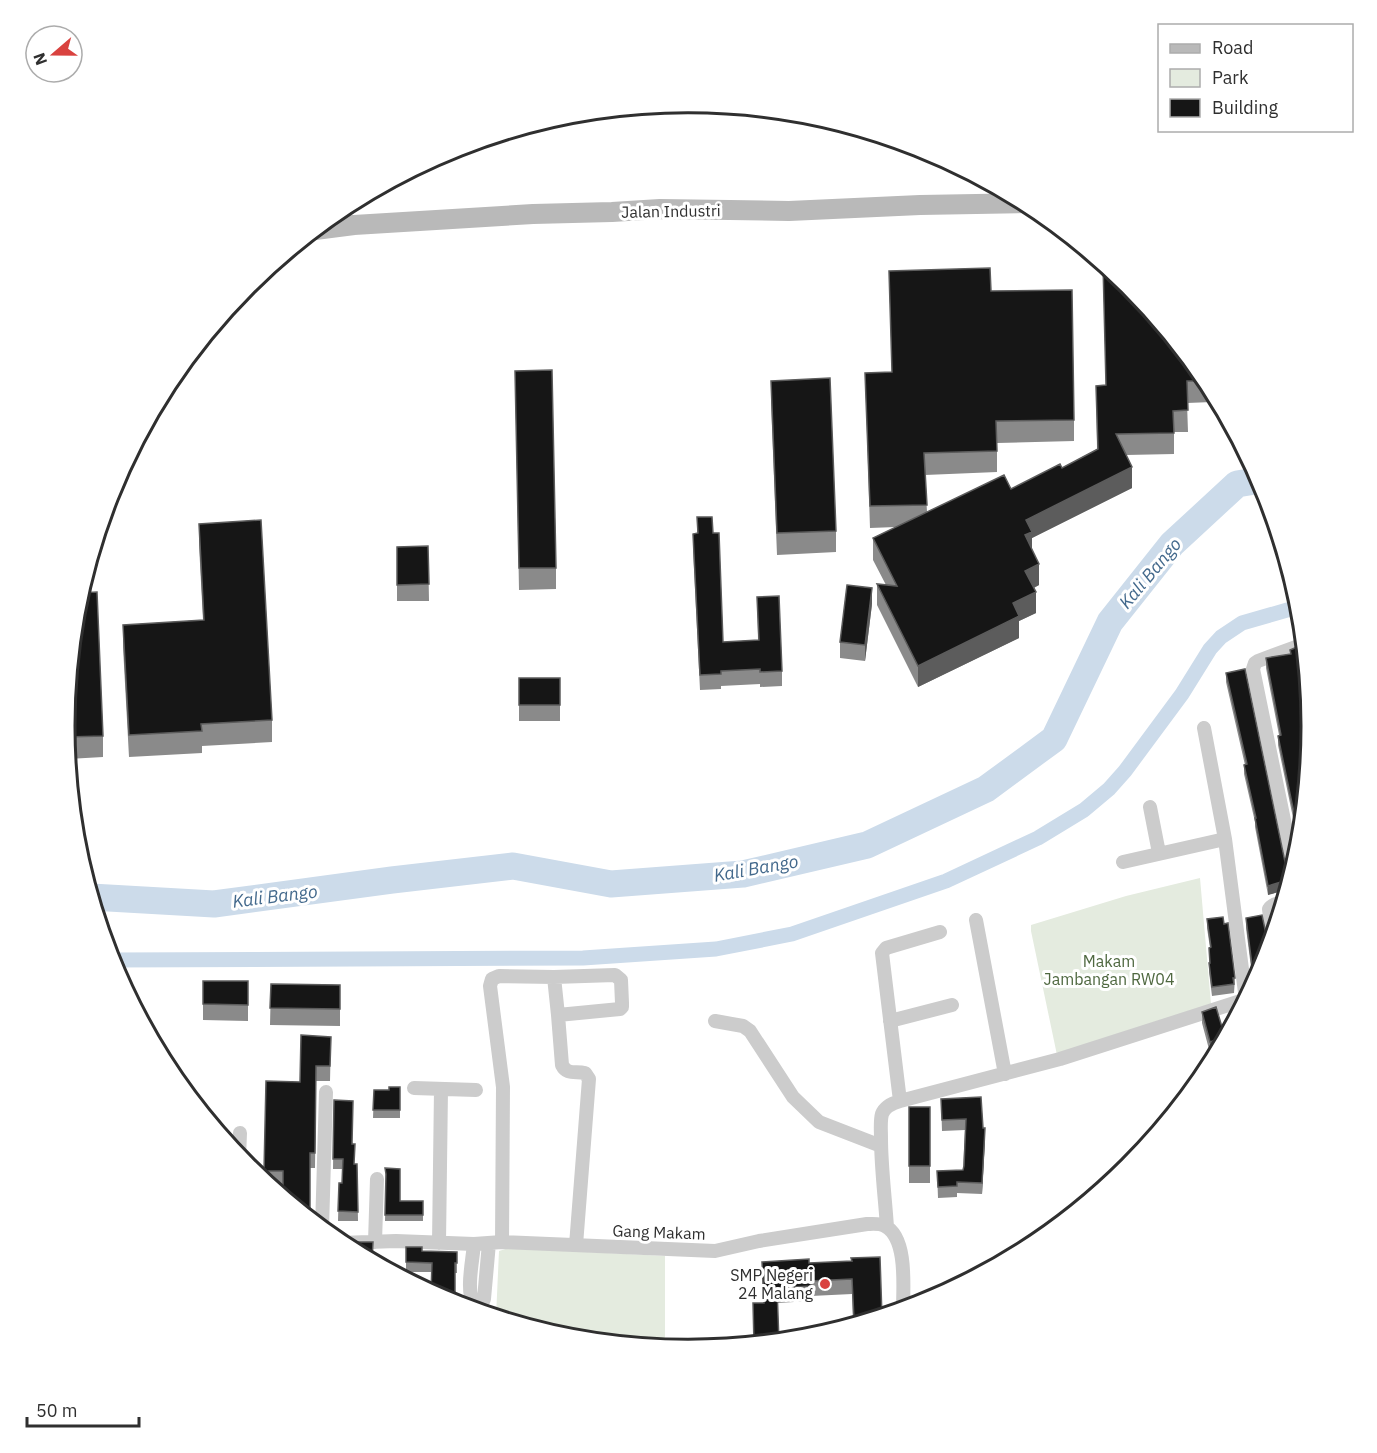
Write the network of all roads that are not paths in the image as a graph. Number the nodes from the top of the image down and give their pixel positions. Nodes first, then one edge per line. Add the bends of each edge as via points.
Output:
1 (1009, 203) edge
2 (332, 228) edge
3 (1297, 647) edge
4 (1204, 728) dead end
5 (1150, 807) dead end
6 (1225, 839) junction
7 (1290, 848) edge
8 (1160, 853) junction
9 (1123, 862) dead end
10 (1275, 905) edge
11 (1270, 919) edge
12 (976, 920) dead end
13 (940, 932) dead end
14 (554, 978) junction
15 (1244, 986) edge
16 (1237, 1002) edge
17 (952, 1005) dead end
18 (558, 1015) junction
19 (715, 1021) dead end
20 (890, 1021) junction
21 (1005, 1074) junction
22 (414, 1088) dead end
23 (441, 1089) junction
24 (476, 1090) dead end
25 (326, 1092) dead end
26 (900, 1101) junction
27 (240, 1133) dead end
28 (240, 1144) edge
29 (881, 1146) junction
30 (376, 1179) dead end
31 (322, 1218) edge
32 (886, 1227) junction
33 (375, 1242) junction
34 (496, 1242) junction
35 (357, 1243) edge
36 (439, 1243) junction
37 (474, 1244) junction
38 (576, 1245) junction
39 (471, 1299) edge
40 (903, 1301) edge
41 (482, 1304) edge

1 - 2 street, Jalan Industri via 789,211 660,209
3 - 7 street via 1258,661 1253,669
4 - 6 street
5 - 8 street
6 - 8 street
6 - 15 street
8 - 9 street
10 - 11 street via 1269,909
12 - 21 street
13 - 20 street via 886,948 882,953
14 - 18 street
14 - 18 street via 615,975 621,980 621,1008
14 - 34 street via 499,976 491,982 503,1087
16 - 21 street
17 - 20 street
18 - 38 street via 564,1070 585,1073 589,1078
19 - 29 street via 750,1031 793,1097 819,1122
20 - 26 street
21 - 26 street
22 - 23 street
23 - 24 street
23 - 36 street
25 - 31 street
26 - 29 street via 882,1114
27 - 28 street
29 - 32 street
30 - 33 street
32 - 38 street, Gang Makam via 867,1224 715,1251
32 - 40 street via 894,1234 901,1251
33 - 35 street, Gang Makam
33 - 36 street, Gang Makam
34 - 37 street, Gang Makam
34 - 38 street, Gang Makam
34 - 41 street
36 - 37 street, Gang Makam
37 - 39 street

